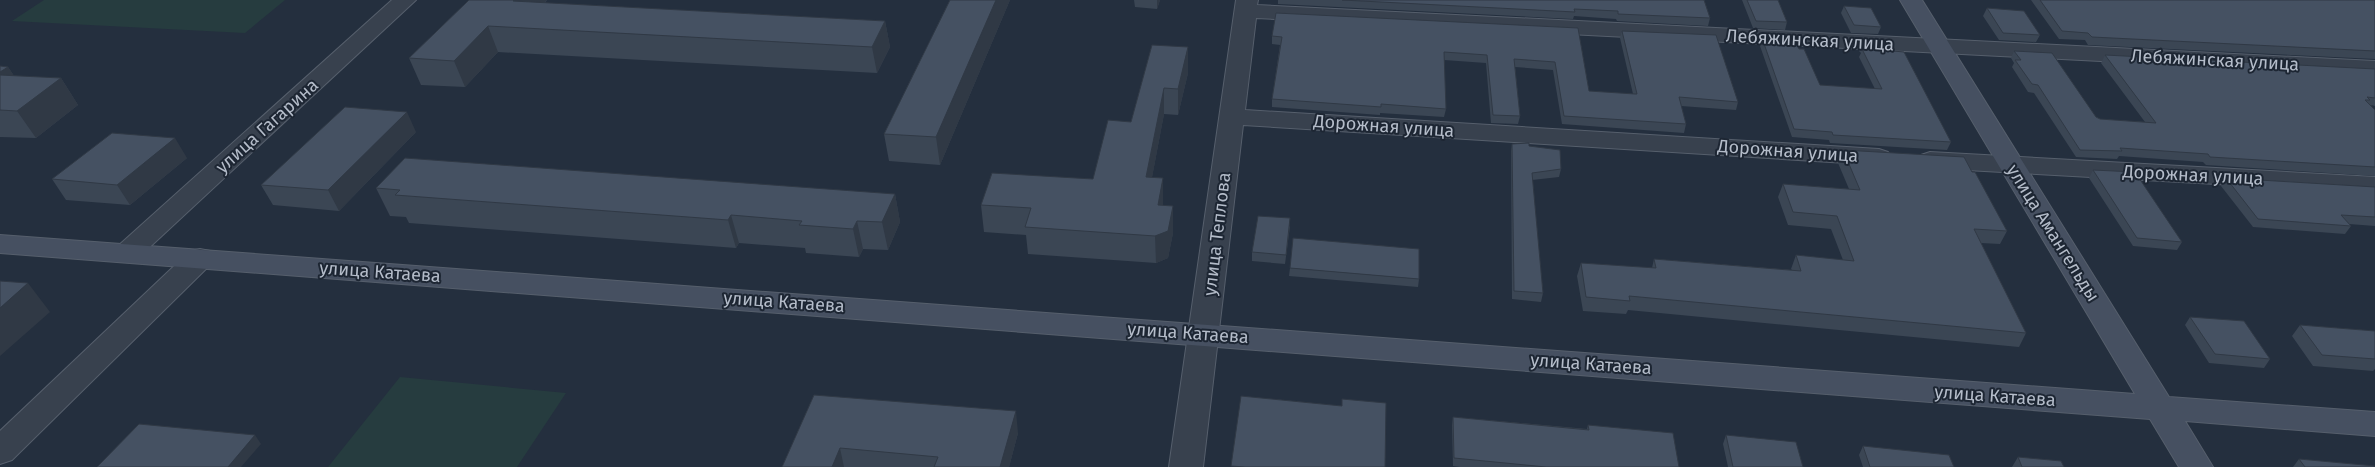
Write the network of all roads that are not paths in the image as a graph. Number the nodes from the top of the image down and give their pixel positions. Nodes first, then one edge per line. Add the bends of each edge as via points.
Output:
1 (405, 0) edge
2 (1911, 0) edge
3 (1246, 6) edge
4 (1939, 46) junction
5 (2375, 68) edge
6 (1232, 117) junction
7 (2012, 165) junction
8 (2375, 185) edge
9 (0, 244) edge
10 (128, 252) junction
11 (200, 258) junction
12 (1204, 334) junction
13 (2160, 409) junction
14 (2375, 424) edge
15 (0, 451) edge
16 (1186, 467) edge
17 (2196, 467) edge

1 - 10 street, улица Гагарина
2 - 4 street, улица Амангельды
3 - 4 street, Лебяжинская улица
3 - 6 street, улица Теплова
4 - 5 street, Лебяжинская улица
4 - 7 street, улица Амангельды
6 - 7 street, Дорожная улица
6 - 12 street, улица Теплова
7 - 8 street, Дорожная улица
7 - 13 street, улица Амангельды
9 - 10 street, улица Катаева
10 - 11 street, улица Катаева
11 - 12 street, улица Катаева
11 - 15 street
12 - 13 street, улица Катаева
12 - 16 street, улица Теплова
13 - 14 street, улица Катаева
13 - 17 street, улица Амангельды

